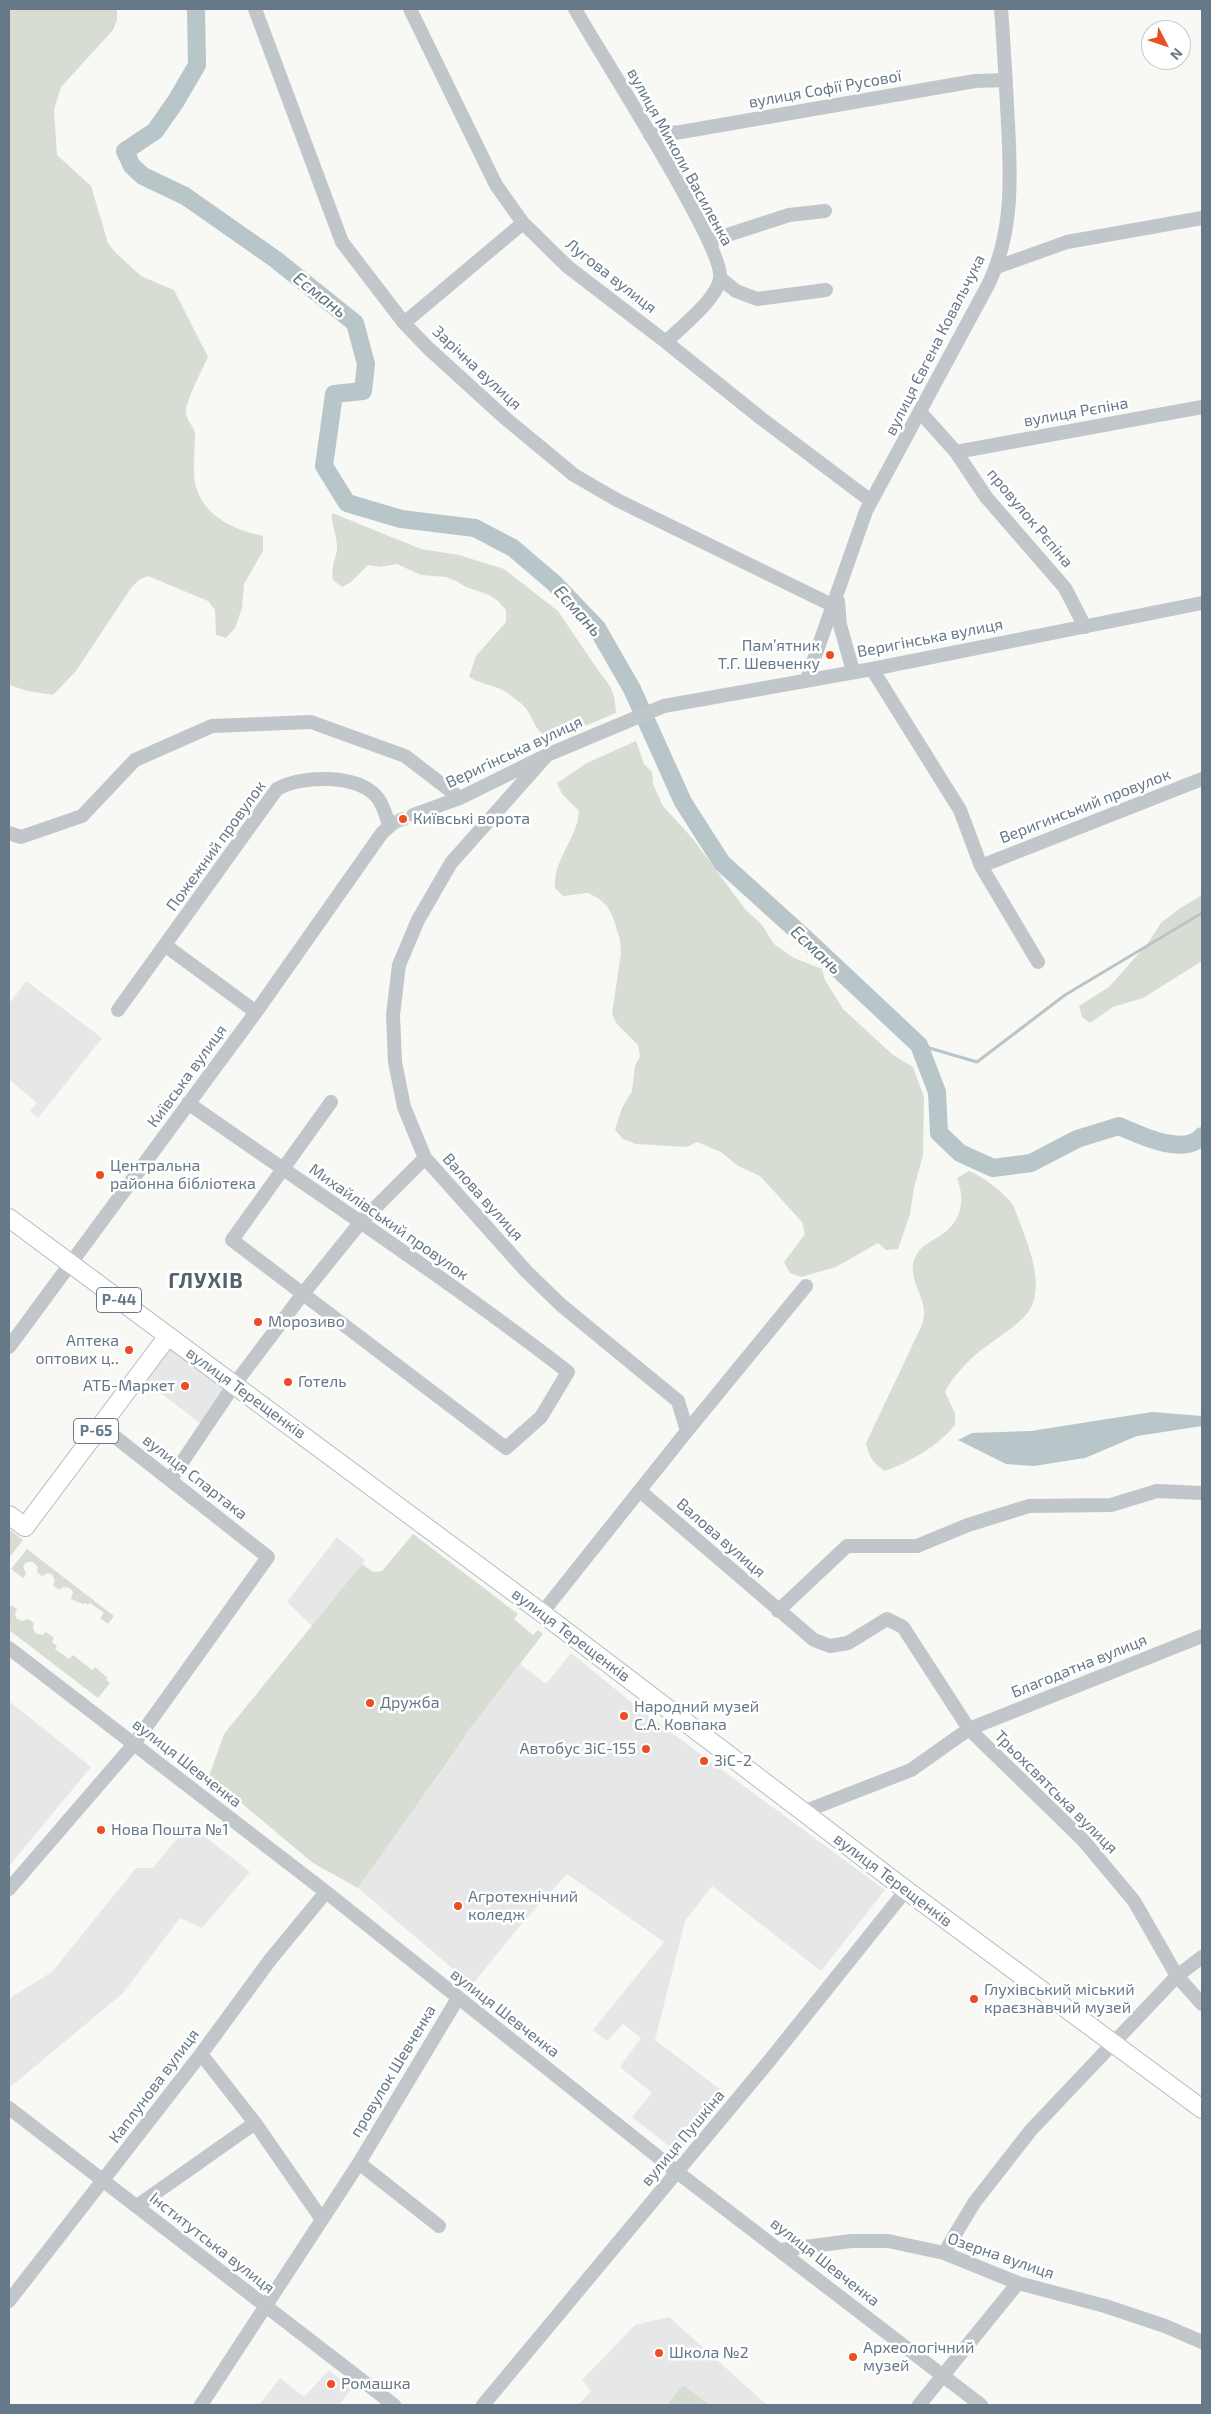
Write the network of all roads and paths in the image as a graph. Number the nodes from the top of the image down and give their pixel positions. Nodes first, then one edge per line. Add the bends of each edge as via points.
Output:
1 (255, 9) edge
2 (410, 9) edge
3 (575, 9) edge
4 (1001, 9) edge
5 (1006, 80) junction
6 (650, 135) junction
7 (825, 211) dead end
8 (1202, 218) edge
9 (523, 223) junction
10 (709, 240) junction
11 (997, 267) junction
12 (720, 278) junction
13 (826, 290) dead end
14 (404, 323) junction
15 (666, 342) junction
16 (1202, 407) edge
17 (921, 413) junction
18 (956, 452) junction
19 (871, 501) junction
20 (836, 602) junction
21 (1202, 603) edge
22 (1086, 626) junction
23 (872, 668) junction
24 (853, 671) junction
25 (807, 679) junction
26 (547, 755) junction
27 (1202, 779) edge
28 (460, 798) junction
29 (413, 815) tunnel mouth
30 (391, 824) joint
31 (9, 833) edge
32 (981, 866) junction
33 (166, 946) junction
34 (1038, 962) dead end
35 (118, 1010) dead end
36 (256, 1012) junction
37 (331, 1102) dead end
38 (188, 1103) junction
39 (425, 1158) junction
40 (282, 1169) junction
41 (9, 1218) edge
42 (360, 1223) junction
43 (71, 1264) junction
44 (806, 1286) dead end
45 (302, 1295) junction
46 (168, 1336) junction
47 (9, 1347) edge
48 (234, 1385) junction
49 (100, 1425) junction
50 (686, 1431) junction
51 (170, 1480) junction
52 (640, 1491) junction
53 (1202, 1493) edge
54 (9, 1515) edge
55 (778, 1611) junction
56 (542, 1613) junction
57 (1202, 1636) edge
58 (9, 1648) edge
59 (969, 1729) junction
60 (134, 1744) junction
61 (803, 1812) junction
62 (9, 1889) edge
63 (906, 1890) junction
64 (326, 1892) junction
65 (1202, 1957) edge
66 (1177, 1976) junction
67 (458, 1998) junction
68 (1202, 2004) edge
69 (1113, 2042) junction
70 (201, 2054) junction
71 (9, 2108) edge
72 (1202, 2109) edge
73 (255, 2123) junction
74 (359, 2163) junction
75 (677, 2172) junction
76 (102, 2182) junction
77 (137, 2206) junction
78 (321, 2218) junction
79 (439, 2226) dead end
80 (781, 2250) junction
81 (944, 2253) junction
82 (1018, 2283) junction
83 (9, 2301) edge
84 (265, 2307) junction
85 (1202, 2342) edge
86 (943, 2376) junction
87 (201, 2405) edge
88 (394, 2405) edge
89 (483, 2405) edge
90 (919, 2405) edge
91 (981, 2405) edge

1 - 14 street, Зарічна вулиця via 342,242
2 - 9 street, Лугова вулиця via 496,185
3 - 6 street, вулиця Миколи Василенка
4 - 5 street, вулиця Євгена Ковальчука
5 - 6 street, вулиця Софії Русової via 974,81
5 - 11 street, вулиця Євгена Ковальчука via 1011,182 1004,243
6 - 10 street, вулиця Миколи Василенка
7 - 10 street via 789,215
8 - 11 street via 1067,242
9 - 14 street
9 - 15 street, Лугова вулиця via 568,268
10 - 12 street, вулиця Миколи Василенка via 718,262
11 - 17 street, вулиця Євгена Ковальчука
12 - 13 street via 736,291 757,299
12 - 15 street via 715,292
14 - 20 street, Зарічна вулиця via 505,418 574,475 617,500
15 - 19 street, Лугова вулиця
16 - 18 street, вулиця Рєпіна
17 - 18 street, провулок Рєпіна
17 - 19 street, вулиця Євгена Ковальчука
18 - 22 street, провулок Рєпіна via 986,497 1065,588
19 - 20 street, вулиця Євгена Ковальчука
20 - 24 street
20 - 25 street, вулиця Євгена Ковальчука
21 - 22 street, Веригінська вулиця
22 - 23 street, Веригінська вулиця
23 - 24 street, Веригінська вулиця
23 - 32 street via 960,810
24 - 25 street, Веригінська вулиця
25 - 26 street, Веригінська вулиця via 664,706
26 - 28 street, Веригінська вулиця
26 - 39 street, Валова вулиця via 451,863 418,920 398,965 395,1062 404,1107
27 - 32 street, Веригинський провулок
28 - 29 street, Веригінська вулиця
28 - 31 street via 405,756 311,722 212,726 135,760 82,816 21,836
30 - 33 street, Пожежний провулок via 378,797 366,787 344,779 289,782 277,789 267,801
30 - 36 street, Київська вулиця
32 - 34 street
33 - 35 street, Пожежний провулок
33 - 36 street
36 - 38 street, Київська вулиця
37 - 40 street
38 - 40 street, Михайлівський провулок
38 - 43 street, Київська вулиця
39 - 42 street
39 - 50 street, Валова вулиця via 526,1271 561,1305 678,1401
40 - 42 street, Михайлівський провулок
40 - 45 street via 232,1240
41 - 43 main road, вулиця Терещенків / Р-44
42 - 45 street
42 - 45 street, Михайлівський провулок via 568,1372 541,1417 506,1448
43 - 46 main road, вулиця Терещенків / Р-44
43 - 47 street, Київська вулиця
44 - 50 street
45 - 48 street
46 - 48 main road, вулиця Терещенків
46 - 49 main road, Р-65
48 - 51 street
48 - 56 main road, вулиця Терещенків
49 - 51 street, вулиця Спартака
49 - 54 main road, Р-65 via 25,1527
50 - 52 street
51 - 60 street, вулиця Спартака via 268,1557
52 - 55 street, Валова вулиця
52 - 56 street
53 - 55 street via 1157,1491 1112,1504 1029,1506 968,1525 917,1546 847,1546
55 - 59 street via 814,1640 830,1646 848,1643 887,1619 903,1627
56 - 61 main road, вулиця Терещенків
57 - 59 street, Благодатна вулиця
58 - 60 street, вулиця Шевченка
59 - 61 street, Благодатна вулиця via 910,1770
59 - 66 street, Трьохсвятська вулиця via 1083,1840 1134,1901
60 - 62 street
60 - 64 street, вулиця Шевченка
61 - 63 main road, вулиця Терещенків
63 - 69 main road, вулиця Терещенків
63 - 75 street, вулиця Пушкіна
64 - 67 street, вулиця Шевченка
64 - 70 street, Каплунова вулиця via 270,1960
65 - 66 street
66 - 68 street, Трьохсвятська вулиця
66 - 69 street
67 - 74 street, провулок Шевченка
67 - 75 street, вулиця Шевченка
69 - 72 main road, вулиця Терещенків
69 - 81 street via 1031,2130 974,2203
70 - 73 street
70 - 76 street, Каплунова вулиця
71 - 76 street, Інститутська вулиця
73 - 77 street
73 - 78 street
74 - 78 street, провулок Шевченка
74 - 79 street, провулок Шевченка
75 - 80 street, вулиця Шевченка
75 - 89 street, вулиця Пушкіна
76 - 77 street, Інститутська вулиця
76 - 83 street, Каплунова вулиця
77 - 84 street, Інститутська вулиця
78 - 84 street, провулок Шевченка
80 - 81 street, Озерна вулиця via 851,2241 888,2241
80 - 86 street, вулиця Шевченка
81 - 82 street, Озерна вулиця
82 - 85 street, Озерна вулиця via 1105,2306
82 - 86 street
84 - 87 street, провулок Шевченка
84 - 88 street, Інститутська вулиця
86 - 90 street
86 - 91 street, вулиця Шевченка

